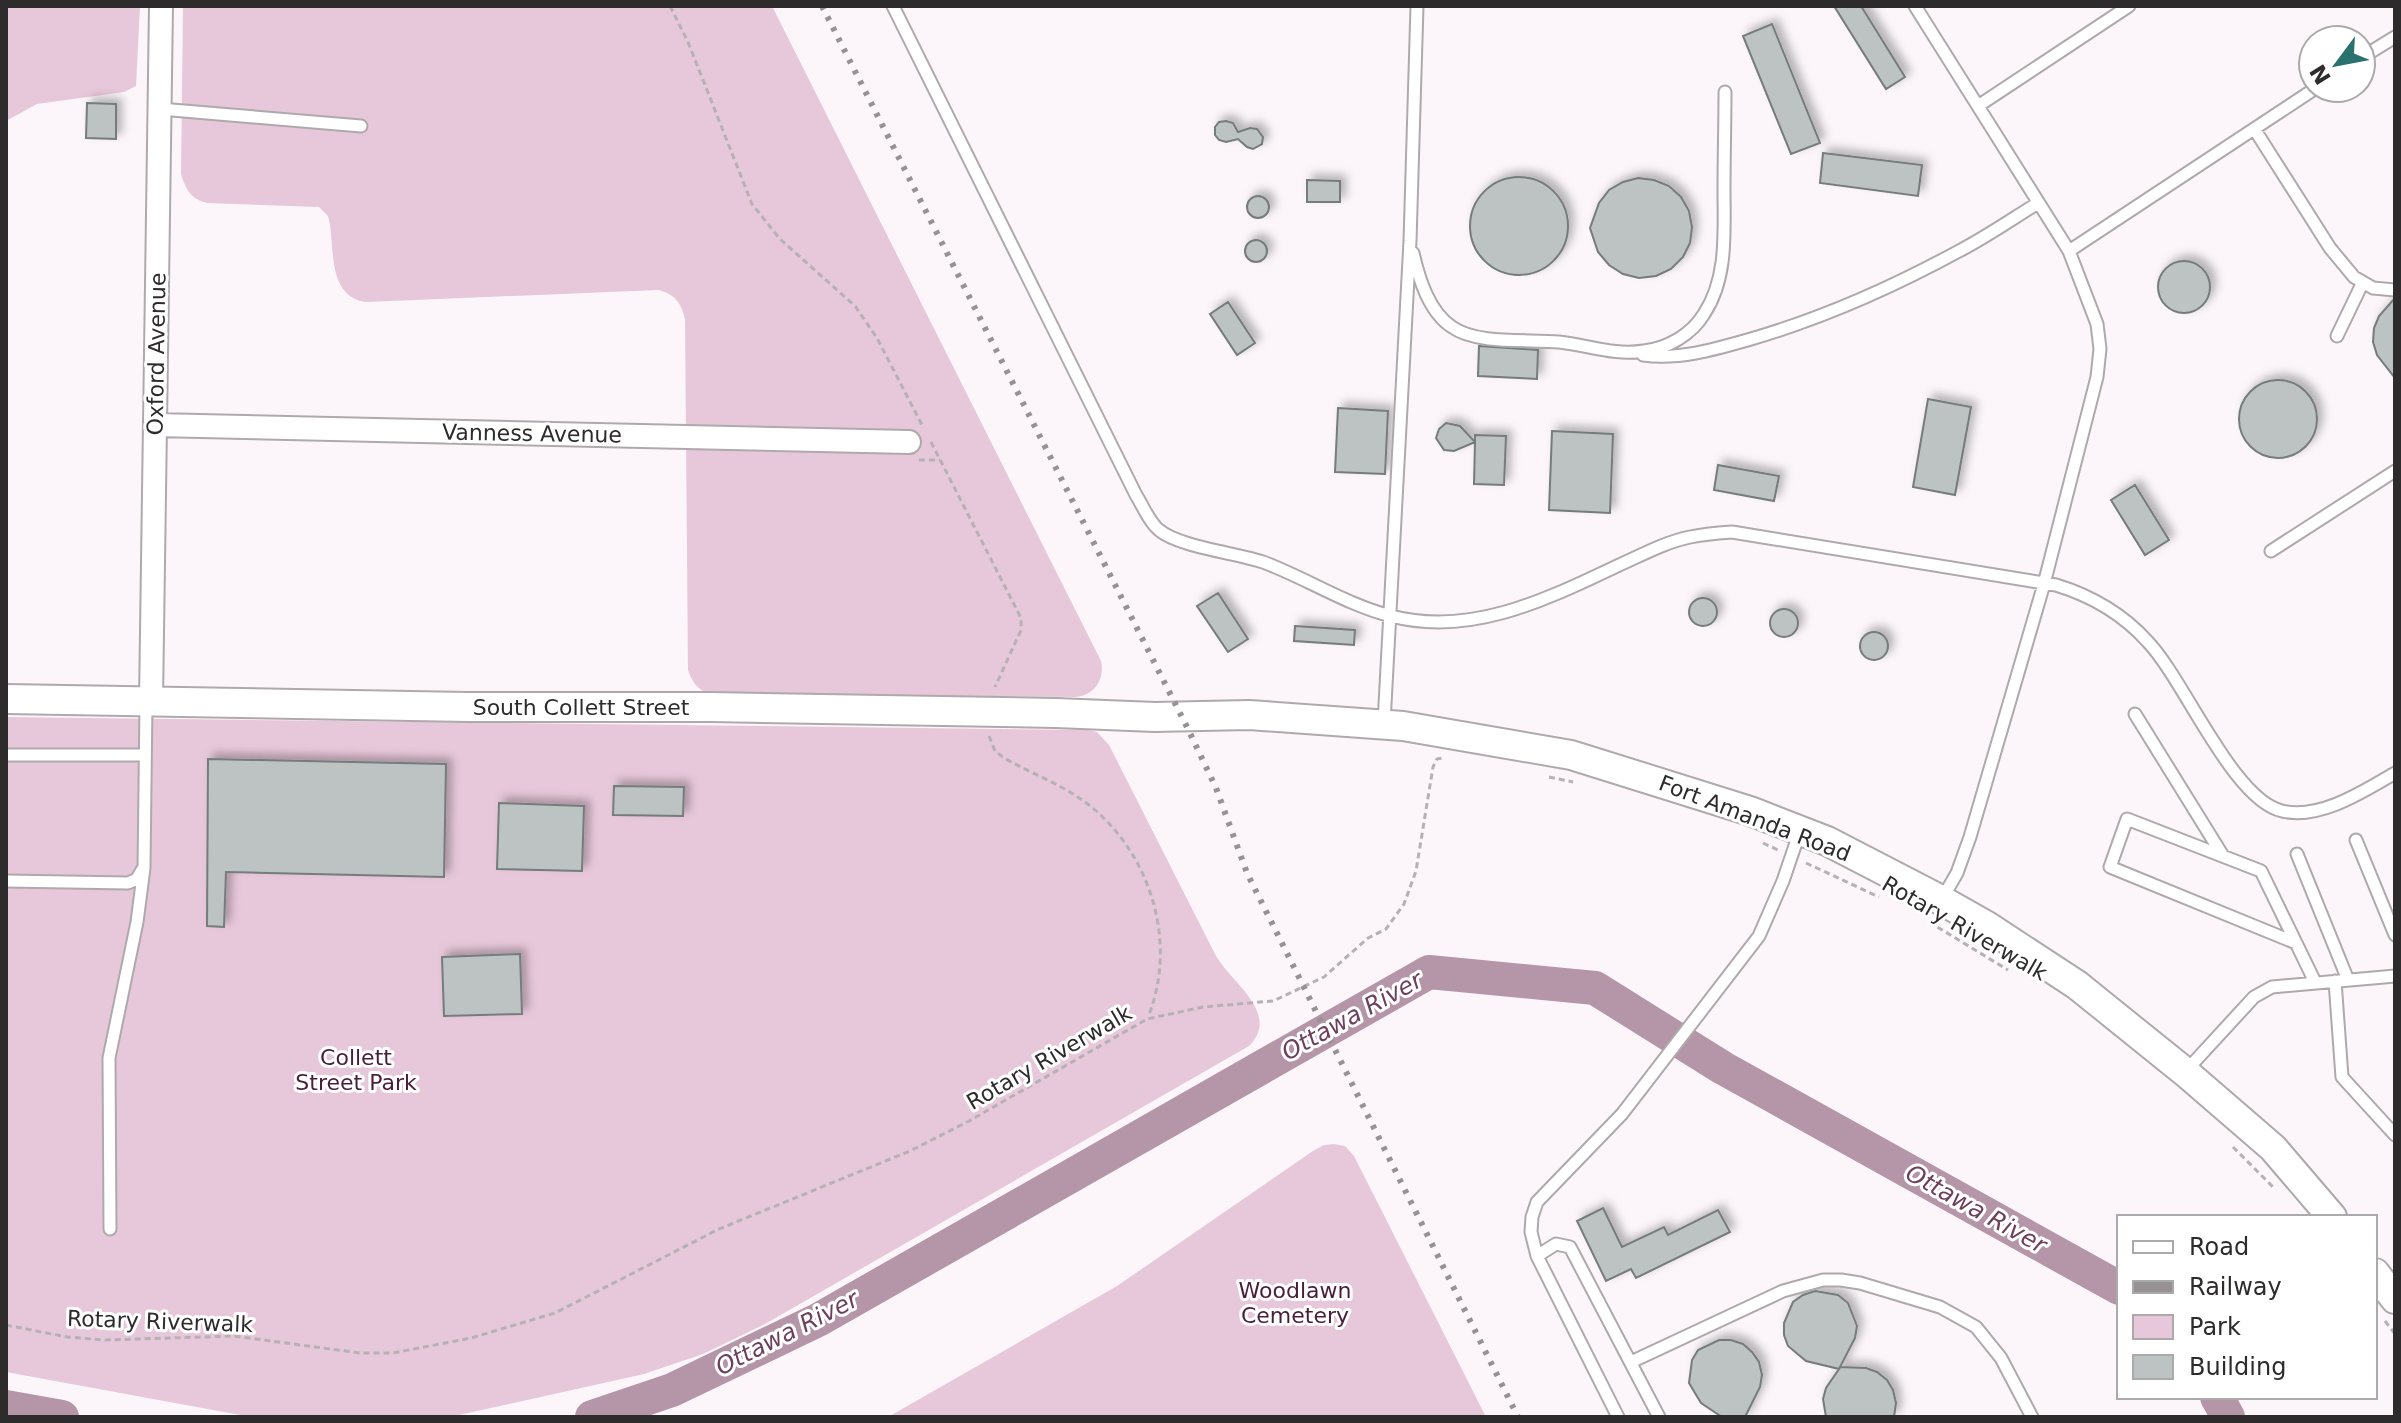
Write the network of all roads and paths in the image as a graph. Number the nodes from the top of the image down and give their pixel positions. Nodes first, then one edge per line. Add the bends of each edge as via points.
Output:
1 (161, 6) edge
2 (670, 6) edge
3 (893, 6) edge
4 (1417, 6) edge
5 (1915, 6) edge
6 (2129, 6) edge
7 (2395, 37) edge
8 (2377, 48) edge
9 (1725, 92) dead end
10 (2297, 101) edge
11 (1978, 106) junction
12 (160, 109) junction
13 (361, 126) dead end
14 (2255, 130) junction
15 (2038, 203) junction
16 (1410, 241) junction
17 (2069, 251) junction
18 (2362, 284) junction
19 (2395, 290) edge
20 (2337, 336) dead end
21 (1627, 353) junction
22 (155, 425) junction
23 (909, 442) dead end
24 (2395, 471) edge
25 (2271, 551) dead end
26 (2044, 584) junction
27 (1391, 616) junction
28 (6, 699) edge
29 (148, 702) junction
30 (985, 711) junction
31 (2135, 714) dead end
32 (1155, 717) joint
33 (1384, 724) junction
34 (6, 755) edge
35 (145, 755) junction
36 (1444, 758) dead end
37 (2395, 773) edge
38 (1546, 776) dead end
39 (1574, 782) dead end
40 (1757, 840) dead end
41 (2356, 840) dead end
42 (1796, 843) junction
43 (2297, 854) dead end
44 (2224, 857) junction
45 (143, 864) junction
46 (6, 881) edge
47 (1882, 898) dead end
48 (1931, 909) junction
49 (2395, 935) edge
50 (2296, 943) junction
51 (2011, 972) dead end
52 (2395, 976) edge
53 (2342, 980) junction
54 (2315, 982) junction
55 (1147, 1019) junction
56 (2185, 1072) junction
57 (2395, 1135) edge
58 (2223, 1137) dead end
59 (2278, 1192) dead end
60 (2330, 1215) edge
61 (110, 1229) dead end
62 (1537, 1256) junction
63 (2377, 1276) edge
64 (2395, 1299) edge
65 (6, 1325) edge
66 (1631, 1362) junction
67 (1618, 1417) edge
68 (1659, 1417) edge
69 (2032, 1417) edge

1 - 12 street, Oxford Avenue
2 - 30 path via 752,204 780,239 855,306 877,338 1021,618 1021,630
3 - 27 lane via 1153,523 1169,536 1260,561
4 - 16 lane
5 - 11 lane
6 - 11 lane
7 - 8 lane
9 - 21 lane via 1723,249 1712,300 1681,338
10 - 14 lane
11 - 15 lane
12 - 13 lane
12 - 22 street, Oxford Avenue
14 - 17 lane
14 - 18 lane via 2330,248
15 - 17 lane
15 - 21 lane via 1905,279 1770,334 1681,356
16 - 21 lane via 1430,301 1453,329
16 - 27 lane
17 - 26 lane via 2097,324 2100,349
18 - 19 lane
18 - 20 lane
22 - 23 street, Vanness Avenue
22 - 29 street, Oxford Avenue
24 - 25 lane
26 - 27 lane via 1732,532 1689,537 1657,548 1509,612 1427,622
26 - 37 lane via 2081,593 2130,623 2151,644 2249,792 2264,805 2283,812 2327,806
26 - 48 lane via 1970,837 1957,873
27 - 33 lane
28 - 29 street, South Collett Street
29 - 30 street, South Collett Street
29 - 35 lane
30 - 32 street, South Collett Street
30 - 55 path via 995,751 1096,811 1138,864 1152,893 1160,931 1156,997
31 - 44 lane
32 - 33 street, Fort Amanda Road via 1249,715
33 - 42 street, Fort Amanda Road via 1571,755 1655,779
34 - 35 lane
35 - 45 lane
36 - 55 path, Rotary Riverwalk via 1433,767 1416,871 1404,904 1386,929 1324,977 1273,1001
38 - 39 path
40 - 42 path, Rotary Riverwalk
41 - 49 lane
42 - 47 path, Rotary Riverwalk
42 - 48 street, Fort Amanda Road via 1855,854
42 - 62 lane via 1759,936 1622,1114 1537,1202 1531,1232
43 - 53 lane
44 - 50 lane via 2261,871
44 - 50 lane via 2127,819 2110,867
45 - 46 lane via 137,879 128,883
45 - 61 lane via 137,922 109,1058
48 - 51 path, Rotary Riverwalk
48 - 56 street, Fort Amanda Road via 2077,985
50 - 54 lane
52 - 53 lane
53 - 54 lane
53 - 57 lane via 2342,1077
54 - 56 lane via 2272,987 2254,997
55 - 65 path, Rotary Riverwalk via 910,1151 719,1229 555,1313 513,1327 433,1347 360,1353 234,1336 67,1337
56 - 60 street, Fort Amanda Road via 2273,1148
58 - 59 path
62 - 66 lane via 1556,1244 1570,1247
62 - 67 lane
63 - 64 street
66 - 68 lane
66 - 69 lane via 1783,1291 1841,1280 1940,1307 1976,1327 2001,1358

